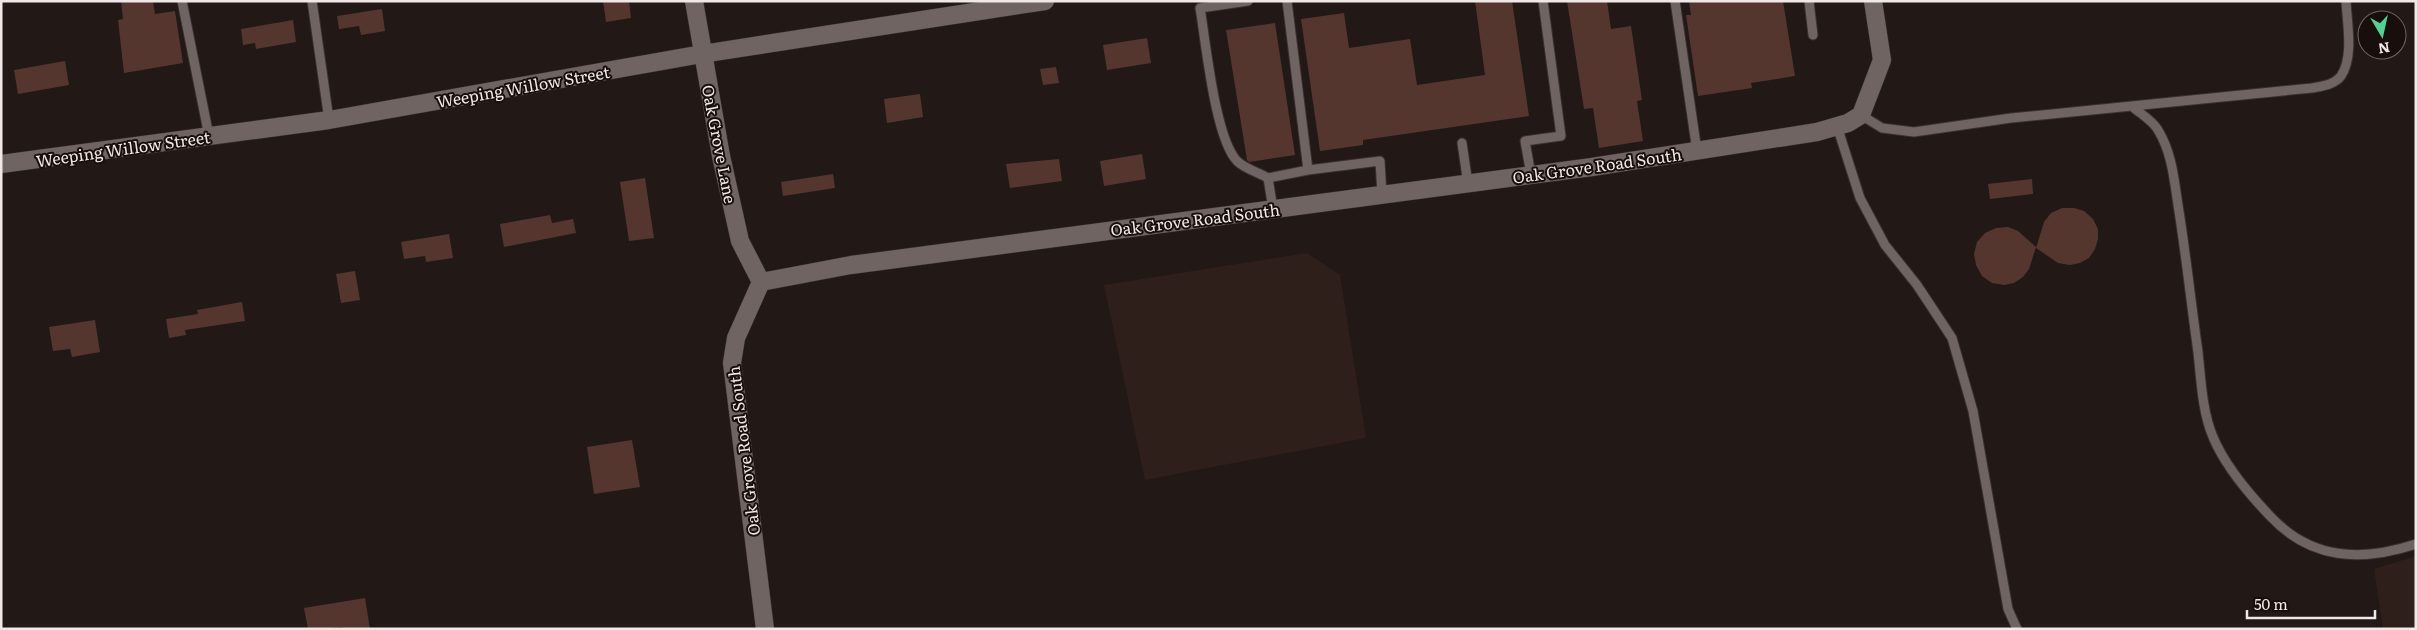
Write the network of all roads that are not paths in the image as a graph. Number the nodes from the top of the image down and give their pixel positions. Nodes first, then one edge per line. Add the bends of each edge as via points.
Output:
1 (182, 1) edge
2 (312, 1) edge
3 (694, 1) edge
4 (1044, 1) edge
5 (1248, 1) edge
6 (1287, 1) edge
7 (1543, 1) edge
8 (1675, 1) edge
9 (1809, 1) edge
10 (1873, 1) edge
11 (2346, 1) edge
12 (1813, 35) dead end
13 (702, 54) junction
14 (2133, 107) junction
15 (1861, 115) junction
16 (329, 120) junction
17 (1837, 126) junction
18 (209, 136) junction
19 (1462, 143) dead end
20 (1697, 151) junction
21 (1, 164) edge
22 (1308, 170) junction
23 (1531, 175) junction
24 (1268, 178) junction
25 (1468, 184) junction
26 (1382, 195) junction
27 (1273, 209) junction
28 (761, 282) junction
29 (2416, 544) edge
30 (765, 629) edge
31 (2017, 629) edge

1 - 18 lane
2 - 16 lane
3 - 13 street, Oak Grove Lane
4 - 13 street, Weeping Willow Street
5 - 24 lane via 1200,8 1225,141 1242,166
6 - 22 lane
7 - 23 lane via 1560,136 1525,141
8 - 20 lane
9 - 12 lane
10 - 15 street via 1882,60
11 - 14 lane via 2347,61 2340,77 2329,85
13 - 16 street, Weeping Willow Street
13 - 28 street, Oak Grove Lane via 740,241
14 - 15 lane via 2011,118 1914,132 1882,128
14 - 29 lane via 2157,127 2170,152 2204,405 2221,452 2249,494 2282,530 2310,545 2330,554 2362,555 2395,551
15 - 17 street, Oak Grove Road South
16 - 18 street, Weeping Willow Street
17 - 20 street, Oak Grove Road South via 1818,132
17 - 31 lane via 1860,198 1885,245 1917,285 1952,338 1973,412 2008,609
18 - 21 street, Weeping Willow Street
19 - 25 lane
20 - 23 street, Oak Grove Road South
22 - 24 lane
22 - 26 lane via 1380,161
23 - 25 street, Oak Grove Road South
24 - 27 lane
25 - 26 street, Oak Grove Road South
26 - 27 street, Oak Grove Road South
27 - 28 street, Oak Grove Road South via 861,263
28 - 30 street, Oak Grove Road South via 736,338 732,363

